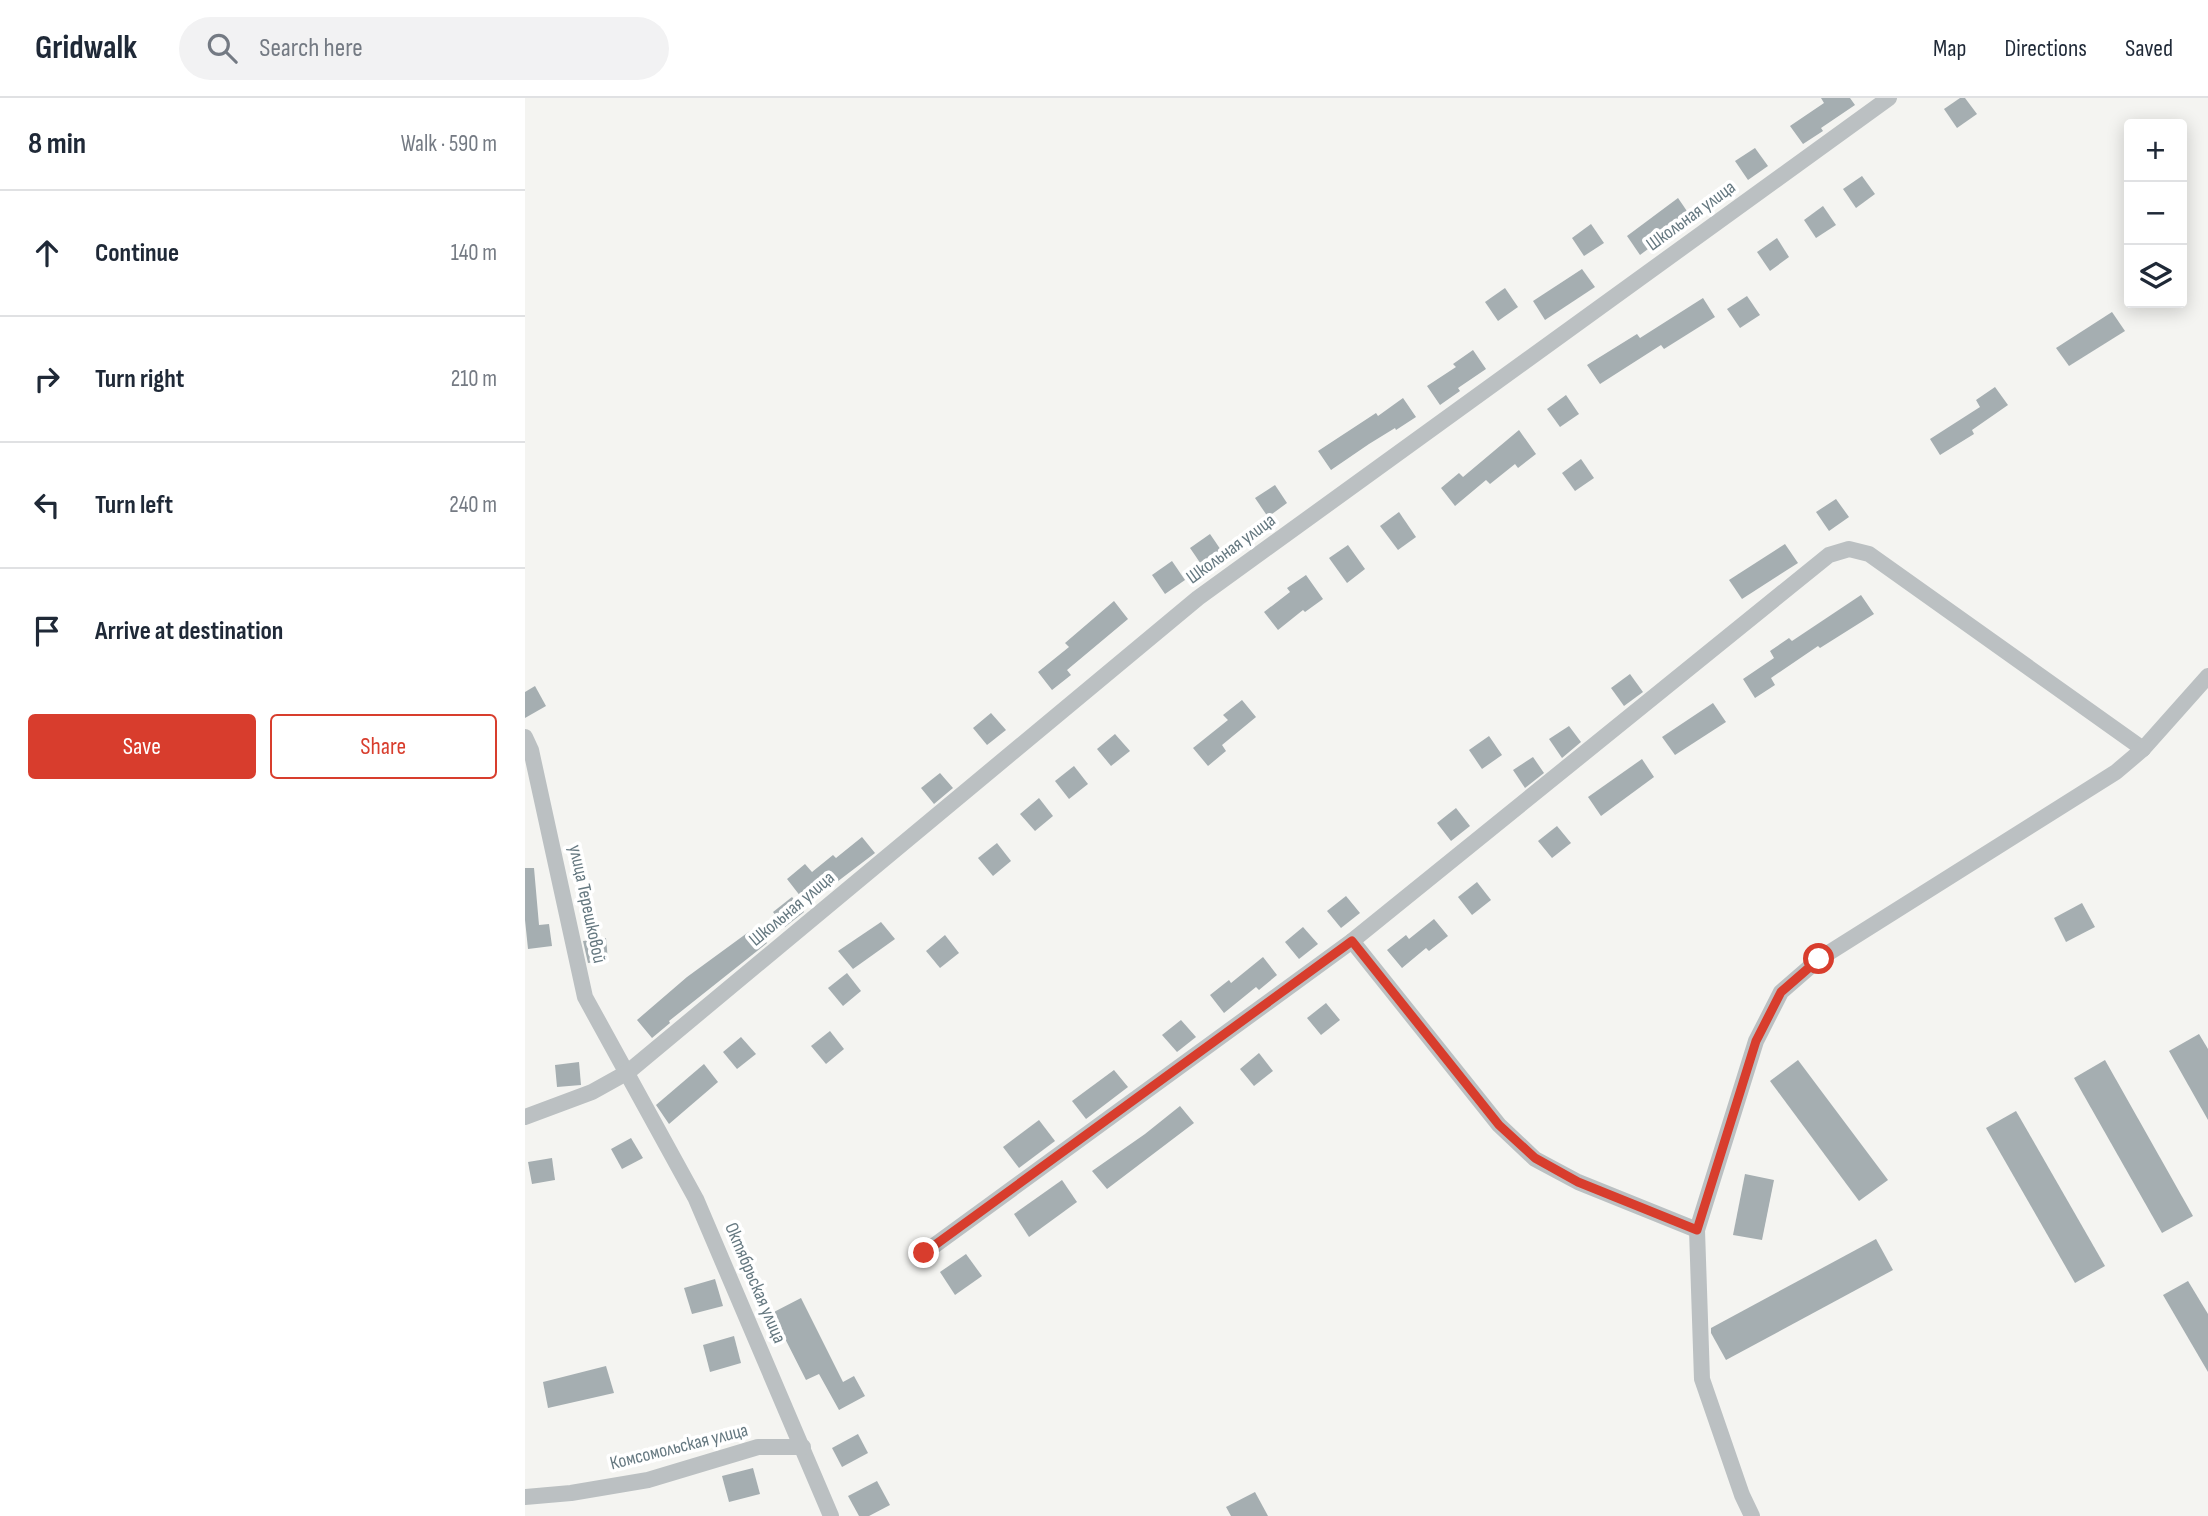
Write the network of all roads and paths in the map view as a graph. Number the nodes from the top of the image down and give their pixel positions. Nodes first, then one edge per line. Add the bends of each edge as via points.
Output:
1 (1889, 98) edge
2 (2208, 676) edge
3 (525, 737) edge
4 (2143, 749) junction
5 (1352, 941) junction
6 (628, 1072) junction
7 (525, 1117) edge
8 (1697, 1230) junction
9 (924, 1253) dead end
10 (803, 1447) junction
11 (525, 1497) edge
12 (831, 1516) edge
13 (1752, 1516) edge

1 - 6 street, Школьная улица via 1198,598
2 - 4 street
3 - 6 street, улица Терешковой via 585,997
4 - 5 street via 1869,554 1849,549 1829,555
4 - 8 street via 2116,772 1819,959 1781,992 1756,1041
5 - 8 street via 1499,1125 1535,1158 1578,1182
5 - 9 street
6 - 7 street, Школьная улица via 592,1092
6 - 10 street, Октябрьская улица via 696,1199
8 - 13 street via 1702,1379
10 - 11 street, Комсомольская улица via 758,1447 648,1480
10 - 12 street, Октябрьская улица

